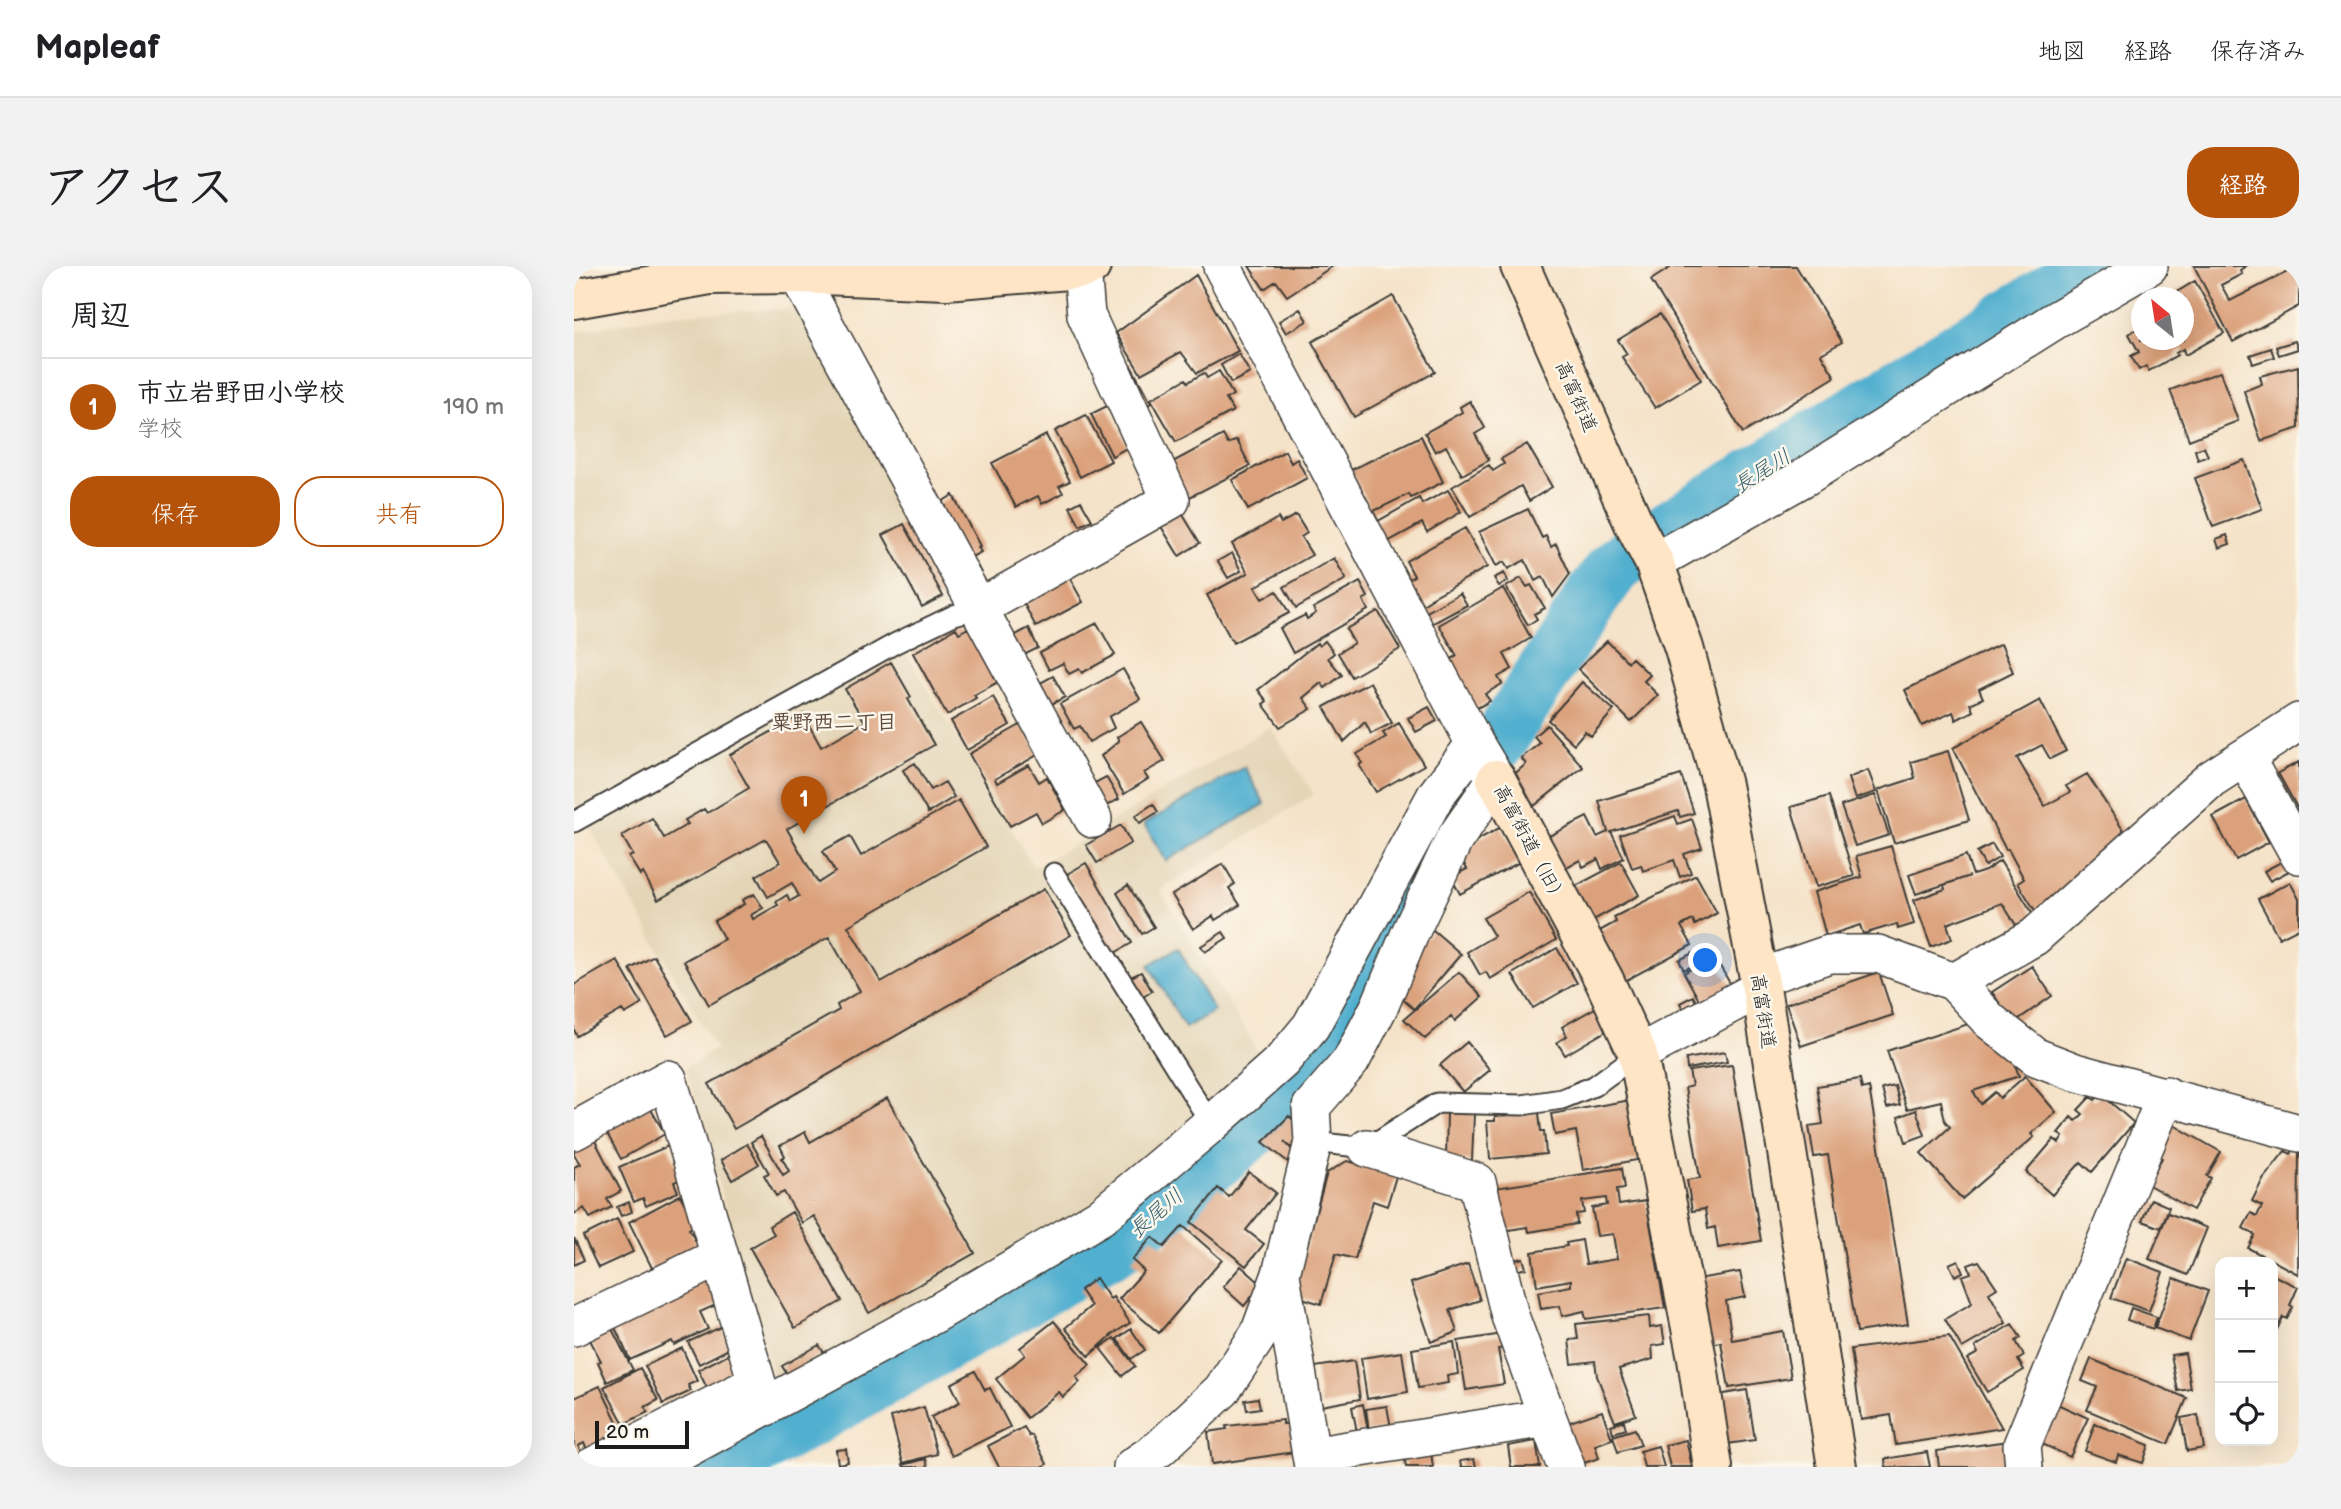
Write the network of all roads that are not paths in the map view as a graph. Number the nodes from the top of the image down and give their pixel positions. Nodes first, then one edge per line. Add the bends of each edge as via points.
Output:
1 (1222, 266) edge
2 (1520, 266) edge
3 (2149, 266) edge
4 (1086, 267) edge
5 (795, 270) edge
6 (574, 299) edge
7 (1654, 562) junction
8 (979, 608) junction
9 (2299, 722) edge
10 (1475, 744) junction
11 (2245, 757) junction
12 (1496, 779) junction
13 (1093, 819) dead end
14 (574, 822) edge
15 (2299, 855) edge
16 (1054, 873) dead end
17 (1954, 982) junction
18 (1760, 983) junction
19 (1357, 994) junction
20 (1638, 1054) junction
21 (2166, 1095) junction
22 (1300, 1096) junction
23 (1211, 1124) junction
24 (574, 1131) edge
25 (2299, 1133) edge
26 (1367, 1149) junction
27 (719, 1257) junction
28 (1281, 1274) junction
29 (574, 1327) edge
30 (761, 1395) junction
31 (1547, 1418) junction
32 (1312, 1461) edge
33 (591, 1467) edge
34 (653, 1467) edge
35 (1132, 1467) edge
36 (1566, 1467) edge
37 (1713, 1467) edge
38 (1837, 1467) edge
39 (2024, 1467) edge

1 - 10 street, 高富街道（旧）
2 - 7 street, 高富街道
3 - 7 street via 1805,477
4 - 5 street via 946,280
4 - 8 street via 1086,315 1171,500
5 - 6 street via 710,275
5 - 8 street
7 - 18 street, 高富街道 via 1684,648 1722,785
8 - 13 street
8 - 14 lane via 896,643
9 - 11 street
10 - 12 street, 高富街道（旧）
10 - 19 street via 1436,795
11 - 15 street
11 - 17 street via 2211,779 2034,937
12 - 19 street via 1454,840 1411,931
12 - 20 street, 高富街道（旧） via 1604,980
16 - 23 lane
17 - 18 street via 1878,954 1829,954
17 - 21 street via 1990,1021 2036,1057
18 - 20 street
18 - 38 street, 高富街道
19 - 22 street via 1311,1026
19 - 22 street via 1351,1061
20 - 26 lane via 1594,1086 1562,1099 1522,1105 1437,1103
20 - 37 street, 高富街道（旧） via 1697,1359
21 - 25 street
21 - 39 street via 2022,1445
22 - 23 street
22 - 26 lane
22 - 28 street
23 - 30 street via 1100,1217 935,1314
24 - 27 street via 668,1079
26 - 31 street via 1477,1182 1510,1316
27 - 29 street
27 - 30 street
28 - 32 street
28 - 35 street via 1259,1334 1222,1390 1160,1448
30 - 33 street
30 - 34 street
31 - 32 street
31 - 36 street

